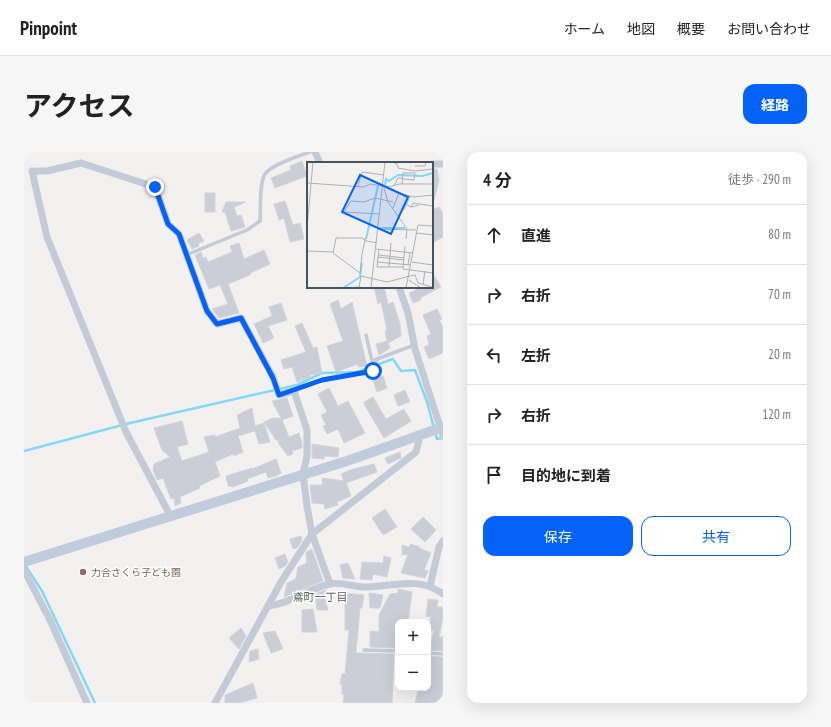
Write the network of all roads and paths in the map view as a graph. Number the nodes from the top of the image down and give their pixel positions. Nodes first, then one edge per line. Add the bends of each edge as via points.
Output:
1 (310, 152) edge
2 (315, 152) edge
3 (320, 162) edge
4 (186, 255) junction
5 (399, 288) edge
6 (366, 335) dead end
7 (414, 345) junction
8 (377, 359) junction
9 (294, 391) junction
10 (442, 430) edge
11 (420, 436) junction
12 (303, 474) junction
13 (171, 517) junction
14 (312, 534) junction
15 (443, 541) edge
16 (24, 562) edge
17 (24, 570) edge
18 (330, 584) junction
19 (430, 586) junction
20 (443, 594) edge
21 (268, 606) junction
22 (364, 650) dead end
23 (395, 651) edge
24 (431, 653) edge
25 (443, 654) edge
26 (87, 703) edge
27 (215, 703) edge

1 - 4 lane via 274,166 265,173 262,181 260,221 248,230
2 - 3 street
4 - 9 street via 207,311 217,324 241,318 273,378 279,395
4 - 13 street via 179,234 168,224 155,187 81,162 47,171 32,171 47,237 126,432
5 - 7 street
6 - 8 lane via 372,362
7 - 8 lane
7 - 10 street
8 - 9 lane via 373,371 322,380
9 - 12 street via 307,430 307,456
10 - 11 street
11 - 12 street
11 - 14 street via 416,452
12 - 13 street
12 - 14 street
13 - 16 street
14 - 18 street
14 - 21 street
15 - 19 street
17 - 26 street via 50,620
18 - 19 street via 368,588 399,583
18 - 21 street via 278,605
19 - 20 street
21 - 27 street
22 - 23 lane
24 - 25 lane

